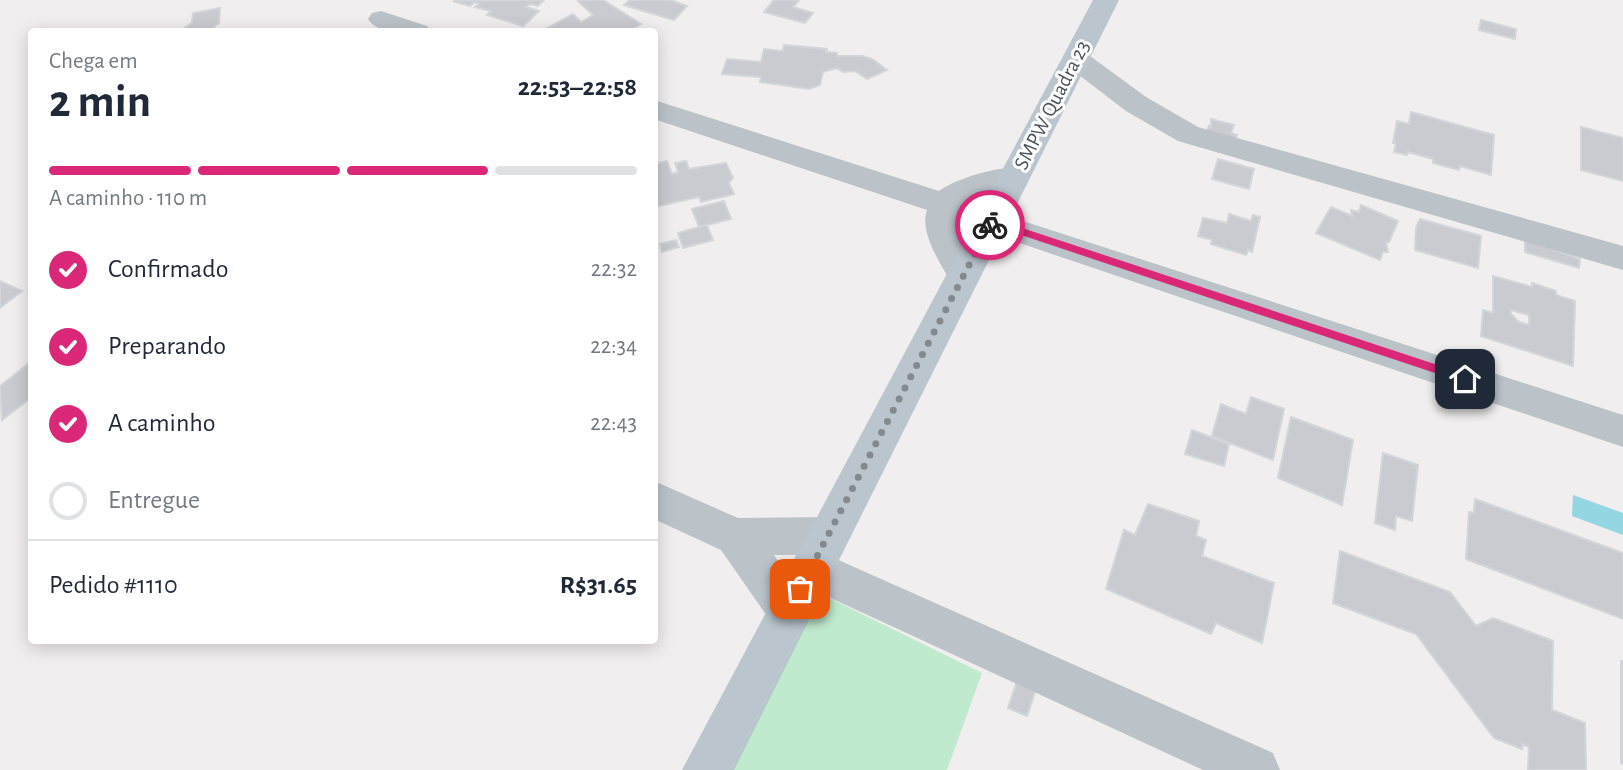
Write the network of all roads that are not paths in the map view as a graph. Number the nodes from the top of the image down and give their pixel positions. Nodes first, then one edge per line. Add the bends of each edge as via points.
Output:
1 (1106, 0) edge
2 (382, 19) dead end
3 (407, 28) edge
4 (1076, 59) junction
5 (658, 110) edge
6 (1015, 176) junction
7 (944, 204) junction
8 (992, 222) junction
9 (1623, 258) edge
10 (964, 275) junction
11 (1623, 431) edge
12 (658, 501) edge
13 (736, 537) junction
14 (819, 552) junction
15 (789, 611) junction
16 (707, 770) edge
17 (1256, 770) edge

1 - 4 street, SMPW Quadra 23
2 - 3 street
4 - 6 street, SMPW Quadra 23
4 - 9 street via 1136,104 1188,134
5 - 7 street
6 - 7 street via 961,191
6 - 8 street, SMPW Quadra 23
7 - 10 street via 939,221 942,234
8 - 10 street, SMPW Quadra 23
8 - 11 street
10 - 14 street, SMPW Quadra 23
12 - 13 street
13 - 14 street
13 - 15 street
14 - 15 street, SMPW Quadra 23
14 - 17 street
15 - 16 street, SMPW Quadra 23

